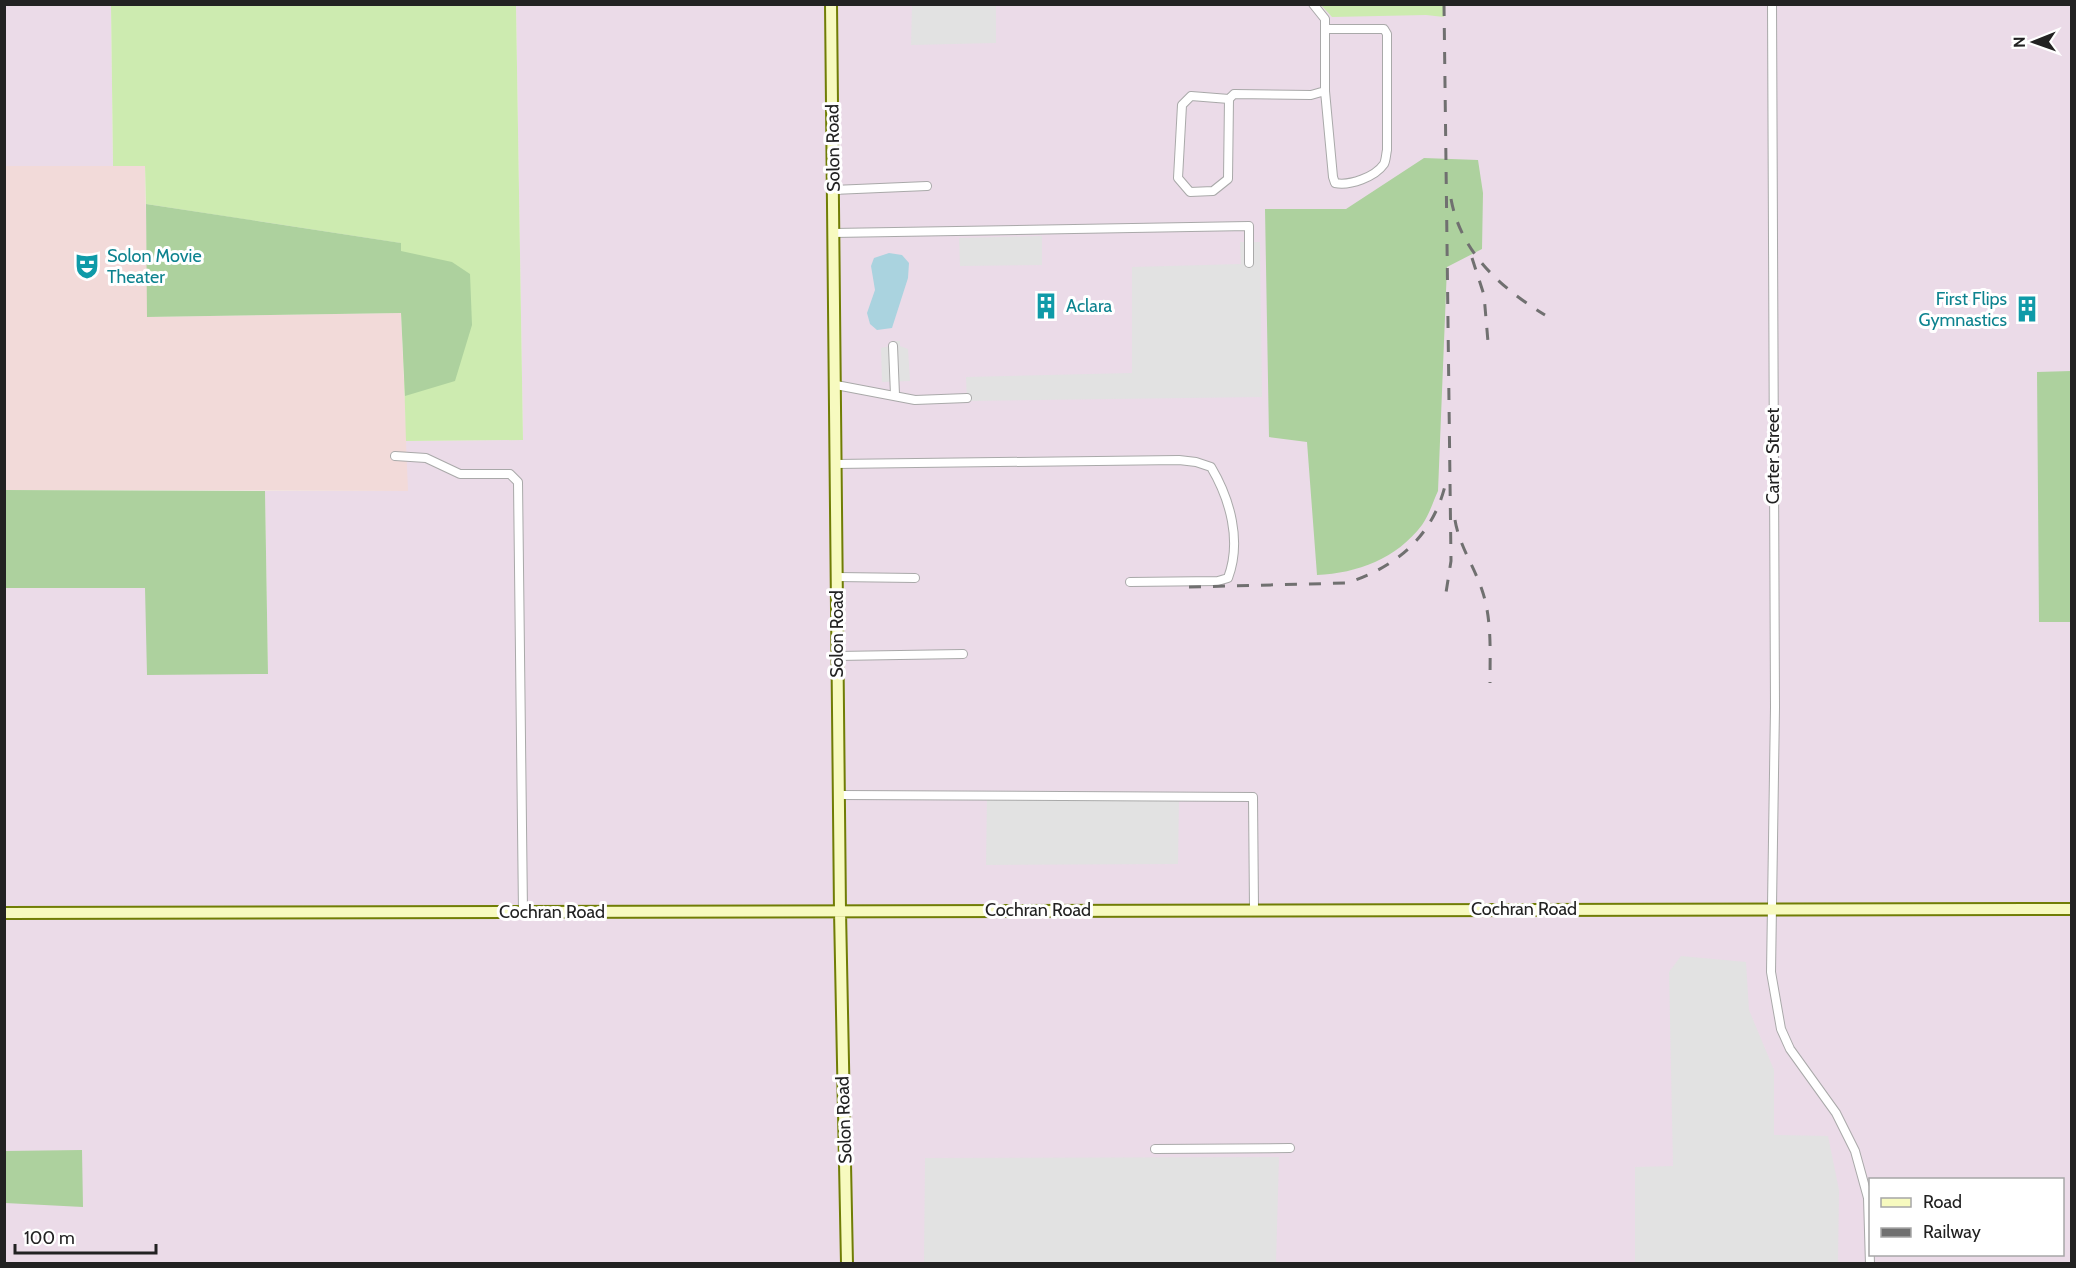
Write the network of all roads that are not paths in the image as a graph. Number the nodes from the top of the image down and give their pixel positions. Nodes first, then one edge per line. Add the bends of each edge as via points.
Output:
1 (831, 4) edge
2 (1313, 4) edge
3 (1772, 4) edge
4 (1325, 29) junction
5 (1324, 91) junction
6 (1229, 99) junction
7 (927, 186) dead end
8 (833, 190) junction
9 (834, 232) junction
10 (1249, 263) dead end
11 (893, 346) dead end
12 (836, 385) junction
13 (895, 395) junction
14 (967, 398) dead end
15 (395, 456) dead end
16 (836, 464) junction
17 (837, 578) junction
18 (915, 578) dead end
19 (1130, 582) dead end
20 (963, 654) dead end
21 (837, 656) junction
22 (839, 795) junction
23 (1771, 908) junction
24 (1254, 909) junction
25 (2072, 909) edge
26 (840, 911) junction
27 (523, 912) junction
28 (4, 913) edge
29 (1290, 1148) dead end
30 (1155, 1149) dead end
31 (1869, 1230) edge
32 (848, 1263) edge

1 - 8 street, Solon Road
2 - 4 street via 1325,19
3 - 23 street, Carter Street via 1775,707
4 - 5 street
4 - 5 street via 1384,29 1387,34 1384,164 1354,182 1335,183 1333,177
5 - 6 street via 1311,95 1234,94
6 - 6 street via 1228,179 1213,191 1190,192 1179,178 1179,112 1191,96
7 - 8 street
8 - 9 street, Solon Road
9 - 10 street via 1249,226
9 - 12 street, Solon Road
11 - 13 street
12 - 13 street
12 - 16 street, Solon Road
13 - 14 street via 915,400
15 - 27 street via 426,458 460,474 510,474 518,482
16 - 17 street, Solon Road
16 - 19 street via 1179,460 1211,467 1233,523 1228,578
17 - 18 street
17 - 21 street, Solon Road
20 - 21 street
21 - 22 street, Solon Road
22 - 24 street via 1253,797
22 - 26 street, Solon Road
23 - 24 street, Cochran Road
23 - 25 street, Cochran Road
23 - 31 street, Carter Street via 1771,972 1781,1029 1801,1067 1836,1113 1855,1151 1868,1198
24 - 26 street, Cochran Road
26 - 27 street, Cochran Road
26 - 32 street, Solon Road
27 - 28 street, Cochran Road
29 - 30 street

